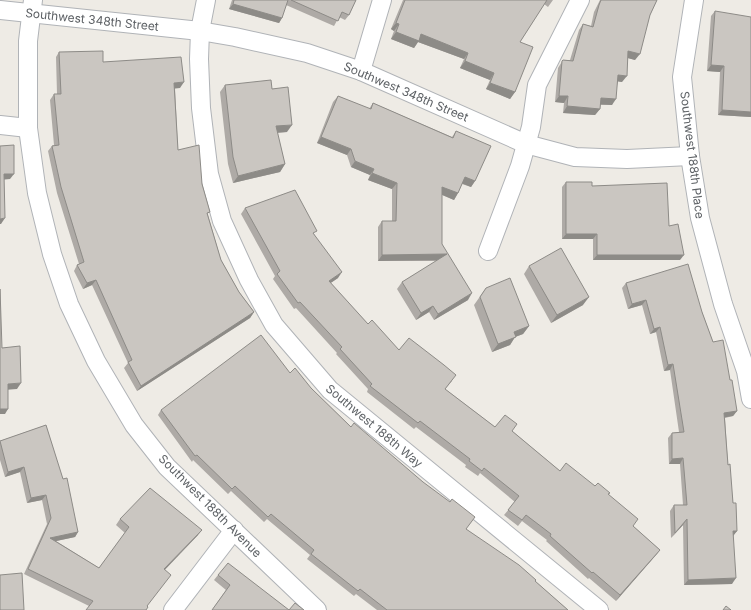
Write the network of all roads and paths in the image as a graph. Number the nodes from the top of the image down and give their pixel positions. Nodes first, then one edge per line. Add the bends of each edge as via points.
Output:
1 (206, 0) edge
2 (382, 0) edge
3 (580, 0) edge
4 (694, 0) edge
5 (31, 7) edge
6 (0, 10) edge
7 (200, 31) junction
8 (361, 71) junction
9 (0, 126) edge
10 (28, 128) junction
11 (526, 144) junction
12 (690, 156) junction
13 (488, 251) dead end
14 (751, 399) edge
15 (234, 530) junction
16 (173, 610) edge
17 (317, 610) edge
18 (599, 610) edge

1 - 7 street, Southwest 188th Way
2 - 8 street
3 - 11 street via 537,85
4 - 12 street, Southwest 188th Place via 682,77
5 - 6 street, Southwest 348th Street
5 - 7 street, Southwest 348th Street
5 - 10 street, Southwest 188th Avenue via 28,41
7 - 8 street, Southwest 348th Street via 307,53
7 - 18 street, Southwest 188th Way via 201,108 209,174 222,221 249,280 274,325 330,390
8 - 11 street, Southwest 348th Street
9 - 10 street
10 - 15 street, Southwest 188th Avenue via 37,193 52,254 69,304 96,361 134,425 167,467
11 - 12 street, Southwest 348th Street via 575,157 627,159
11 - 13 street
12 - 14 street, Southwest 188th Place via 700,218 723,304 746,371
15 - 16 street
15 - 17 street, Southwest 188th Avenue

